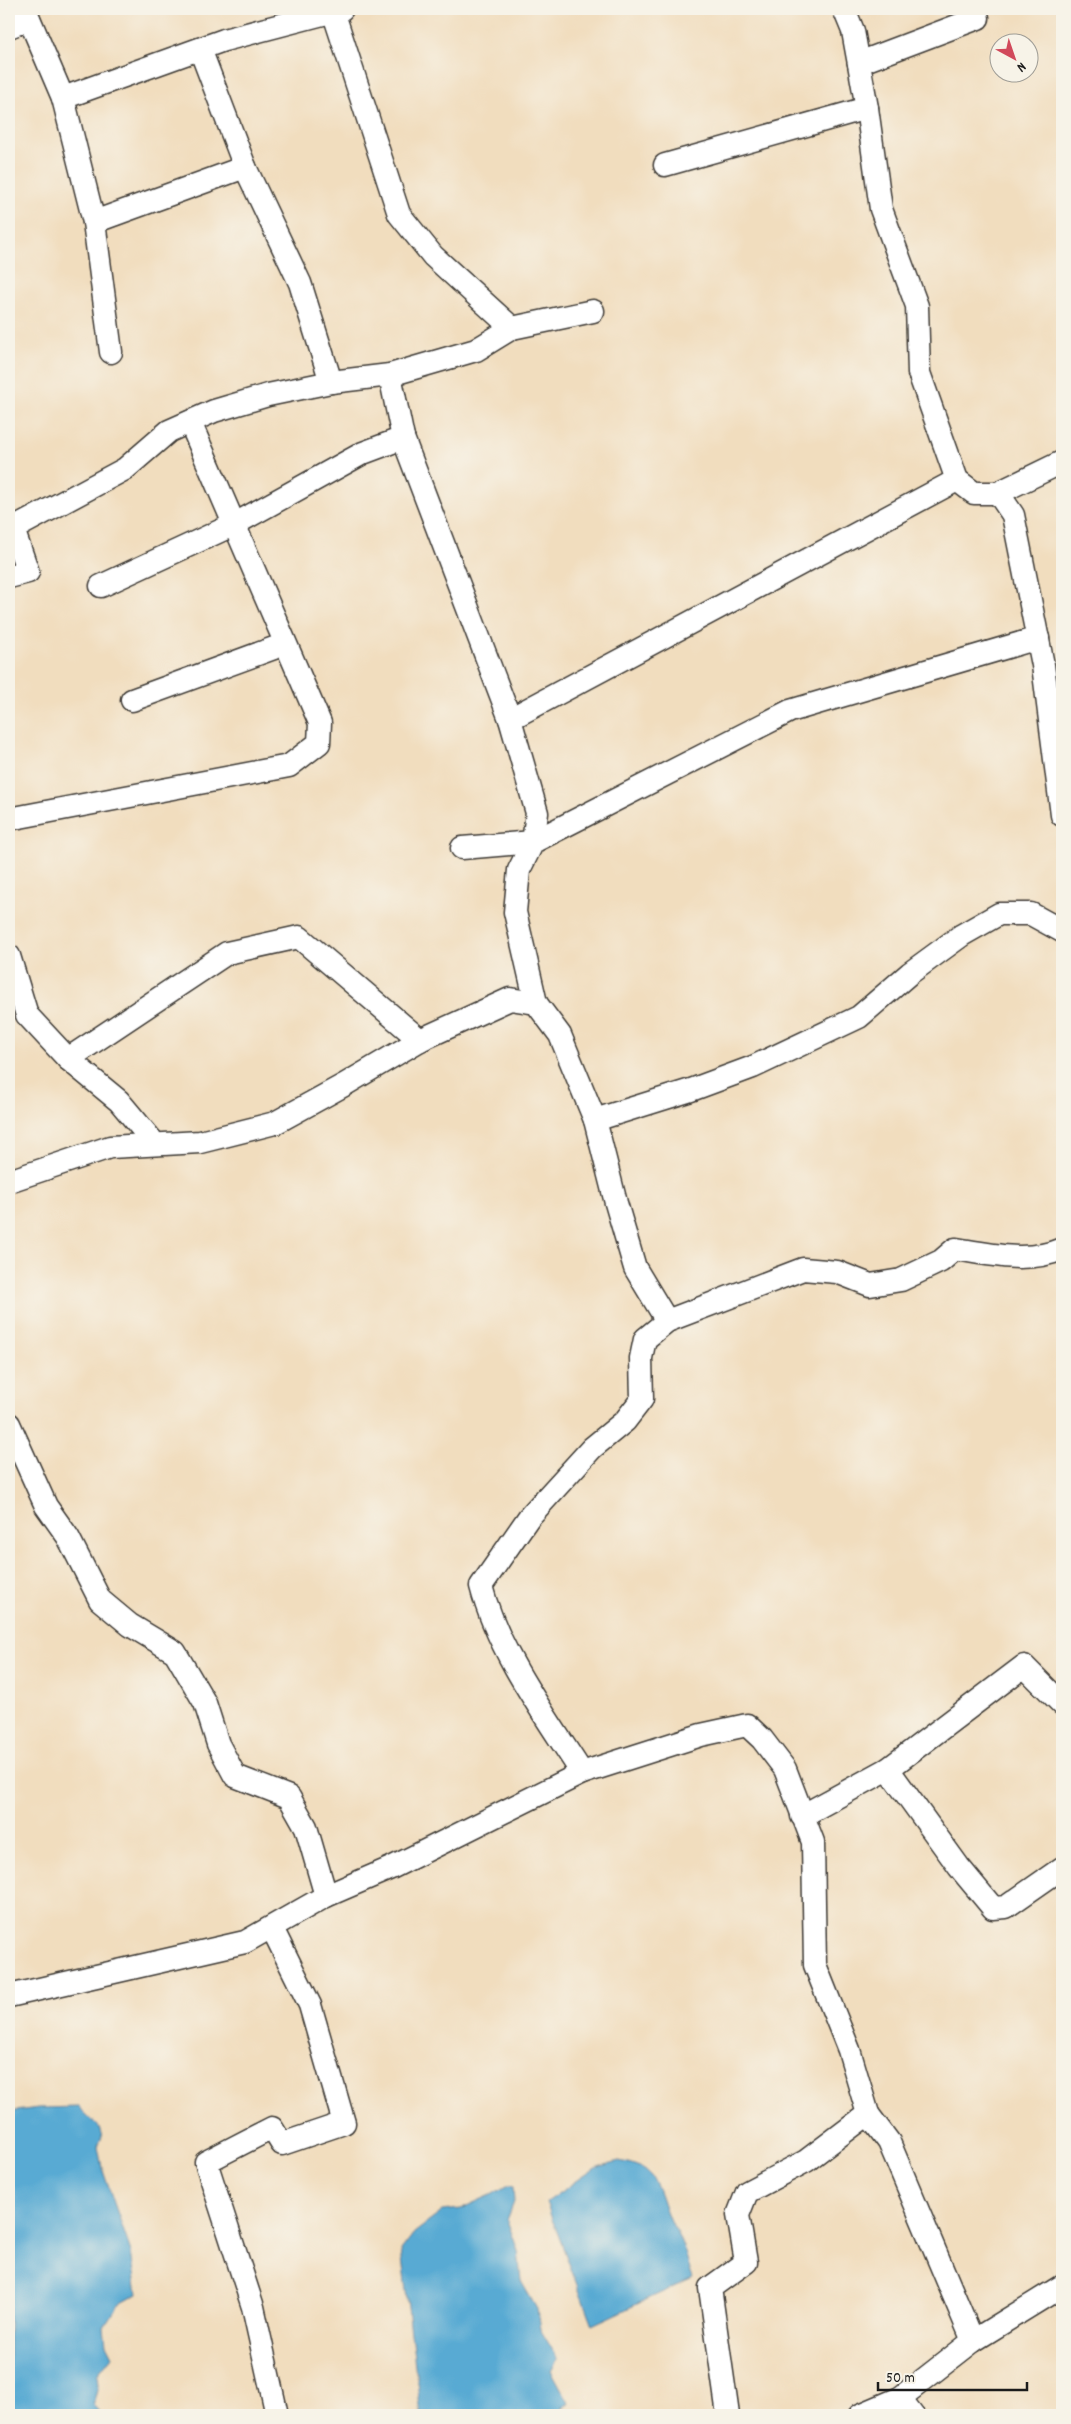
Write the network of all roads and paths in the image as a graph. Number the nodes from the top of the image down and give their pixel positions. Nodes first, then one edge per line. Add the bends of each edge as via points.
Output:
1 (844, 9) edge
2 (337, 10) edge
3 (21, 18) edge
4 (978, 18) dead end
5 (200, 49) junction
6 (859, 62) junction
7 (63, 98) junction
8 (867, 108) junction
9 (665, 165) dead end
10 (245, 167) junction
11 (94, 222) junction
12 (593, 311) dead end
13 (512, 328) junction
14 (111, 352) dead end
15 (390, 375) junction
16 (331, 382) junction
17 (190, 422) junction
18 (403, 438) junction
19 (1062, 462) edge
20 (957, 480) junction
21 (998, 492) junction
22 (235, 524) junction
23 (9, 577) edge
24 (101, 586) dead end
25 (1038, 638) junction
26 (284, 644) junction
27 (132, 700) dead end
28 (510, 719) junction
29 (1062, 815) edge
30 (9, 819) edge
31 (534, 842) junction
32 (462, 848) dead end
33 (1062, 931) edge
34 (9, 956) edge
35 (536, 1004) junction
36 (420, 1040) junction
37 (68, 1059) junction
38 (595, 1120) junction
39 (155, 1144) junction
40 (9, 1181) edge
41 (1062, 1249) edge
42 (667, 1321) junction
43 (9, 1424) edge
44 (1062, 1704) edge
45 (888, 1769) junction
46 (582, 1773) junction
47 (802, 1816) junction
48 (1062, 1868) edge
49 (326, 1896) junction
50 (272, 1928) junction
51 (9, 1996) edge
52 (868, 2114) junction
53 (1062, 2286) edge
54 (973, 2341) junction
55 (907, 2407) edge
56 (277, 2415) edge
57 (728, 2415) edge
58 (860, 2415) edge

1 - 6 street
2 - 5 street
2 - 13 street via 399,214 433,256
3 - 7 street
4 - 6 street
5 - 7 street
5 - 10 street
6 - 8 street
7 - 11 street
8 - 9 street
8 - 20 street via 881,208 917,306 919,373
10 - 11 street
10 - 16 street via 300,283
11 - 14 street
12 - 13 street
13 - 15 street via 476,350
15 - 16 street
15 - 18 street
16 - 17 street via 268,395 214,411
17 - 22 street
17 - 23 street via 169,430 126,469 13,528 28,572
18 - 22 street via 363,453
18 - 28 street
19 - 21 street
20 - 21 street via 974,493
20 - 28 street
21 - 25 street via 1013,515
22 - 24 street
22 - 26 street
25 - 29 street
25 - 31 street via 790,711
26 - 27 street
26 - 30 street via 320,722 318,743 289,766
28 - 31 street via 537,813
31 - 32 street
31 - 35 street via 519,870 515,912
33 - 38 street via 1031,914 999,914 962,935 910,973 859,1017 753,1066 691,1090
34 - 37 street via 27,1015
35 - 36 street via 510,999
35 - 38 street via 560,1035
36 - 37 street via 299,937 227,953
36 - 39 street via 275,1123 200,1142
37 - 39 street via 119,1101
38 - 42 street via 635,1268
39 - 40 street via 110,1147
41 - 42 street via 1050,1254 1012,1259 955,1249 941,1261 901,1280 870,1285 837,1272 803,1269
42 - 46 street via 644,1338 642,1399 625,1421 592,1448 529,1516 481,1586 488,1612 527,1687
43 - 49 street via 46,1506 68,1537 100,1600 130,1624 175,1652 205,1703 218,1744 235,1776 289,1797 306,1827
44 - 45 street via 1024,1666
45 - 47 street
45 - 48 street via 993,1908 1006,1907
46 - 47 street via 702,1735 747,1725 785,1769
46 - 49 street via 391,1868
47 - 52 street via 813,1842 815,1966 849,2050
49 - 50 street
50 - 51 street via 245,1942
50 - 56 street via 310,2005 344,2123 282,2144 272,2128 206,2162 253,2307
52 - 54 street via 889,2142
52 - 57 street via 806,2161 747,2192 738,2215 746,2262 710,2288
53 - 54 street
54 - 55 street
55 - 58 street

